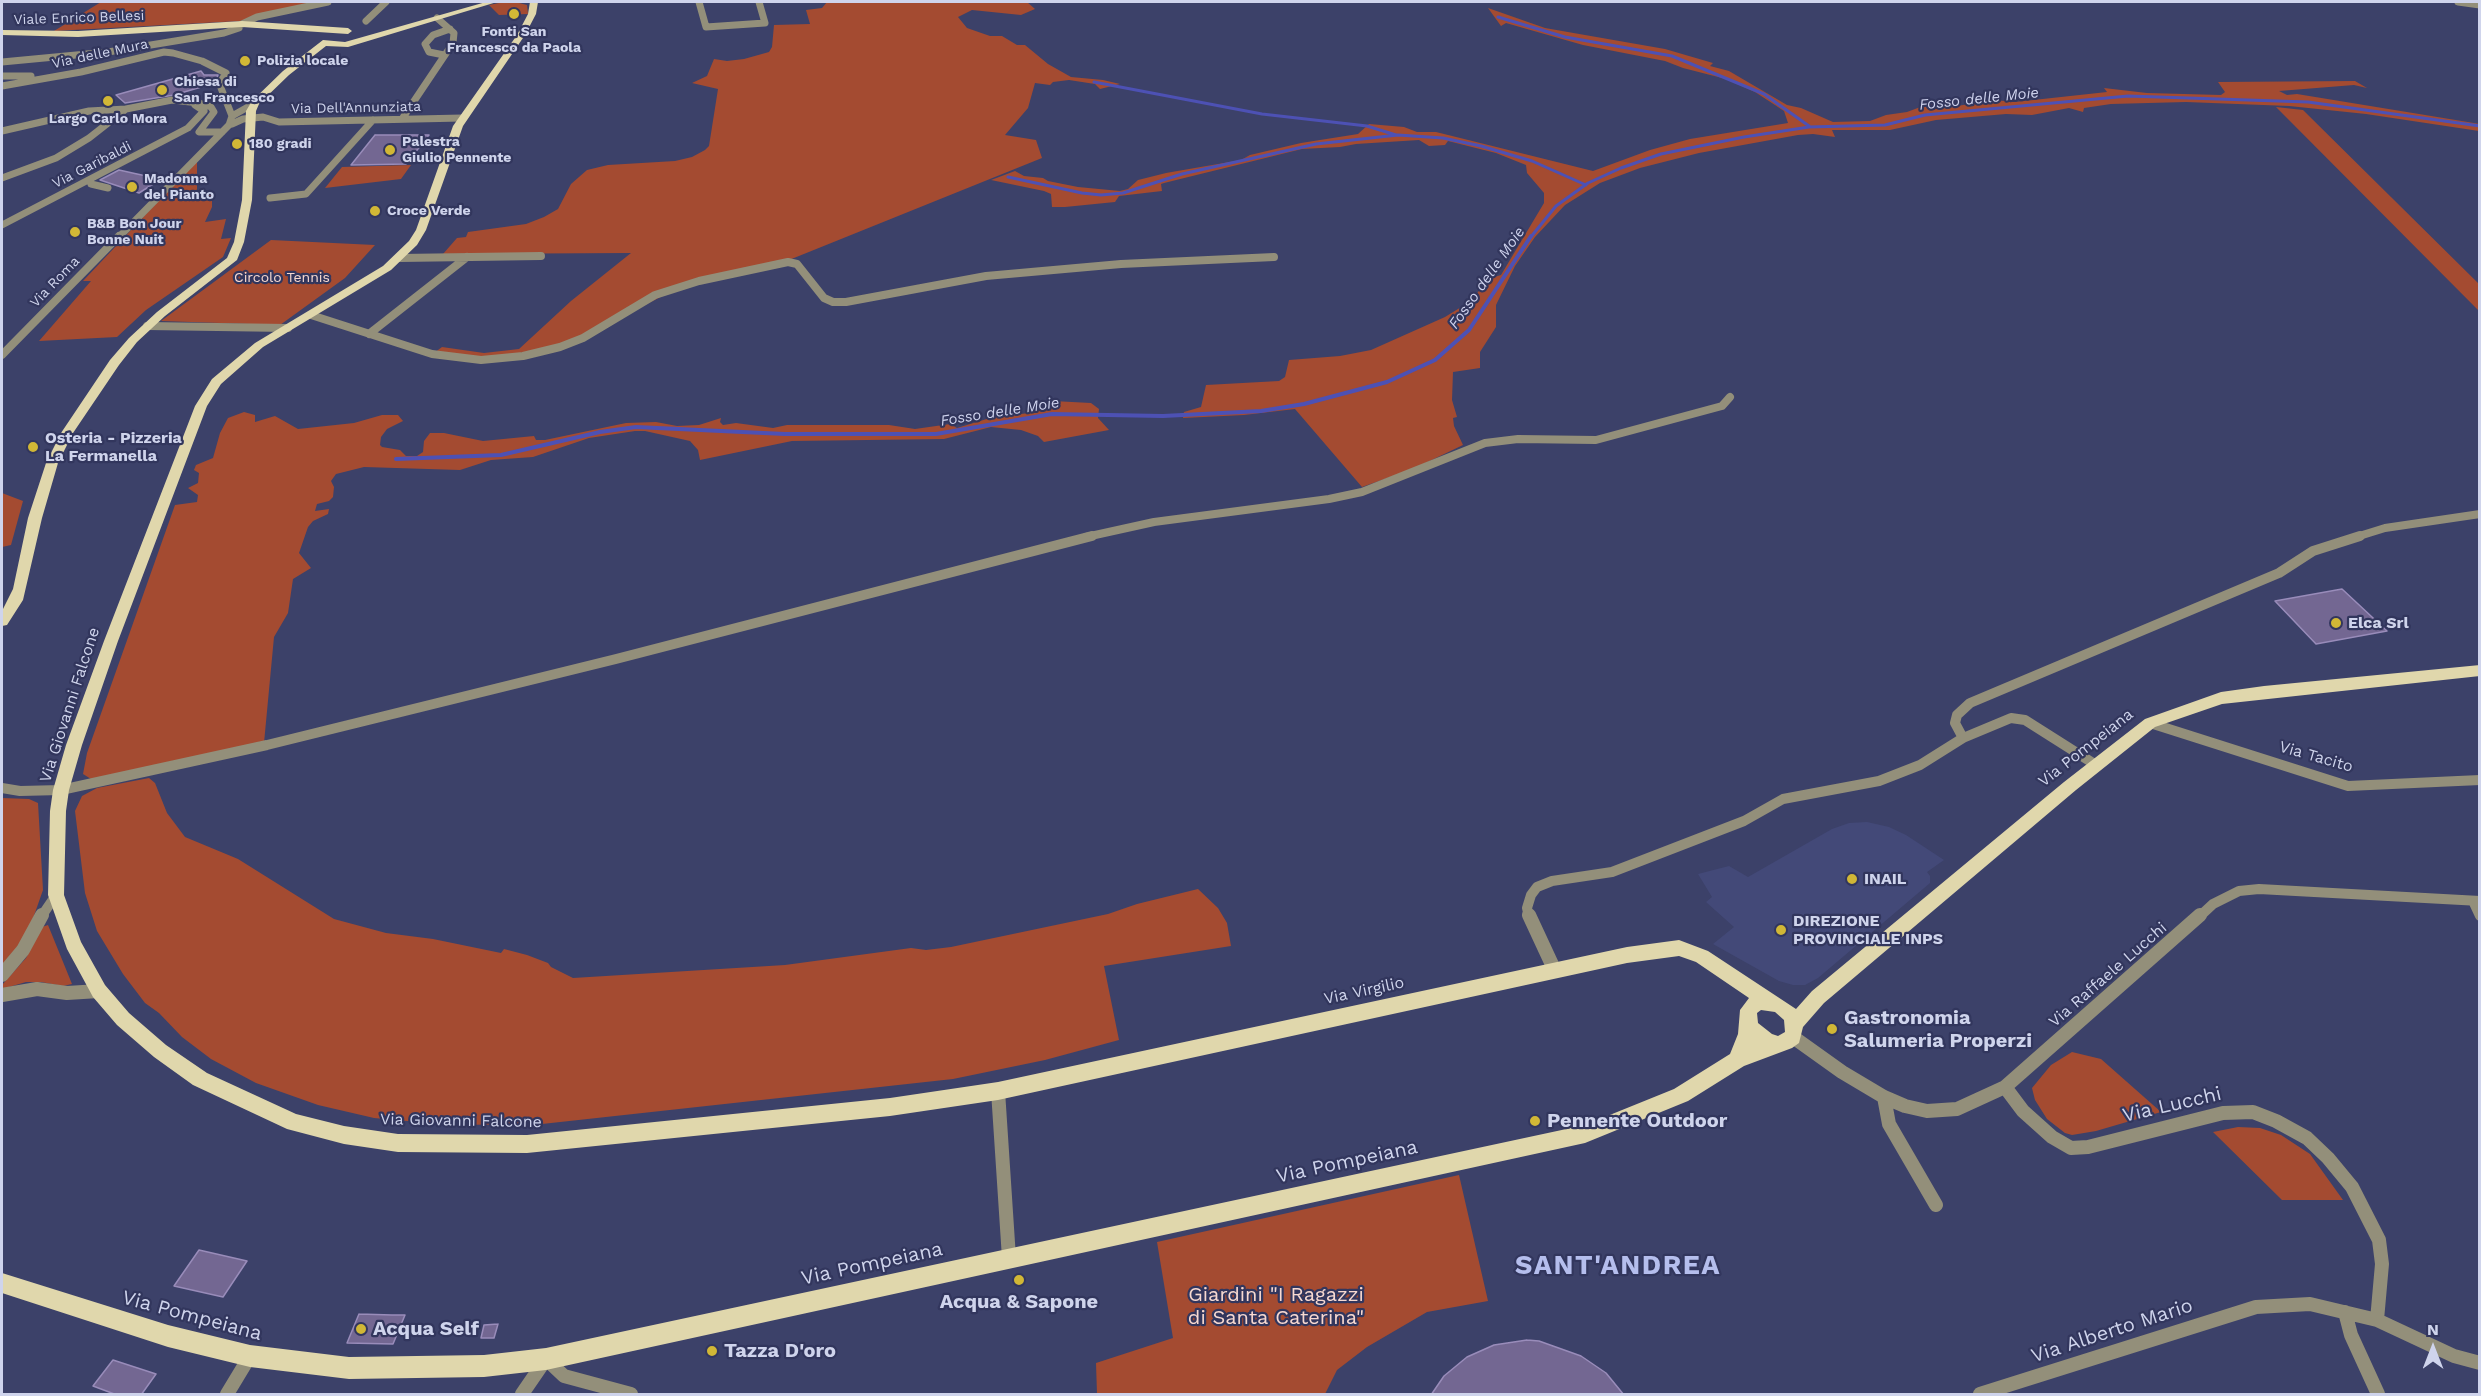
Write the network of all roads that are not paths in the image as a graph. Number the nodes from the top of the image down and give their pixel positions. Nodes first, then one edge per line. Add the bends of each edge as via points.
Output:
1 (328, 2) edge
2 (386, 2) edge
3 (480, 2) edge
4 (493, 2) edge
5 (699, 2) edge
6 (759, 2) edge
7 (2458, 2) edge
8 (530, 4) edge
9 (2480, 5) edge
10 (437, 18) junction
11 (366, 21) dead end
12 (241, 26) junction
13 (297, 26) junction
14 (450, 29) junction
15 (348, 31) junction
16 (2, 33) edge
17 (360, 37) junction
18 (326, 40) junction
19 (345, 45) junction
20 (444, 55) junction
21 (303, 60) junction
22 (2, 62) edge
23 (2, 76) edge
24 (48, 78) junction
25 (2, 86) edge
26 (196, 102) junction
27 (255, 103) junction
28 (126, 109) junction
29 (232, 116) junction
30 (250, 117) junction
31 (462, 118) junction
32 (402, 119) junction
33 (373, 120) junction
34 (229, 125) junction
35 (2, 131) edge
36 (222, 132) junction
37 (2, 178) edge
38 (91, 184) dead end
39 (108, 188) dead end
40 (270, 198) dead end
41 (2, 225) edge
42 (542, 256) dead end
43 (467, 257) junction
44 (1274, 257) dead end
45 (400, 258) junction
46 (311, 315) junction
47 (147, 326) junction
48 (288, 328) junction
49 (369, 334) junction
50 (2, 356) edge
51 (1730, 397) dead end
52 (2480, 514) edge
53 (2, 621) edge
54 (2480, 670) edge
55 (2150, 723) junction
56 (1963, 738) junction
57 (2096, 765) junction
58 (2480, 780) edge
59 (2, 788) edge
60 (61, 790) junction
61 (56, 895) junction
62 (2476, 901) edge
63 (2480, 916) edge
64 (1555, 970) junction
65 (2, 975) edge
66 (1733, 978) junction
67 (99, 992) junction
68 (2, 994) edge
69 (1818, 997) junction
70 (1775, 1003) junction
71 (1748, 1015) junction
72 (1788, 1035) junction
73 (1737, 1060) junction
74 (2005, 1087) junction
75 (998, 1090) junction
76 (1884, 1097) junction
77 (1936, 1205) dead end
78 (1009, 1258) junction
79 (2, 1283) edge
80 (2345, 1312) junction
81 (2377, 1320) junction
82 (250, 1356) junction
83 (546, 1359) junction
84 (2480, 1364) edge
85 (1981, 1394) edge
86 (227, 1395) edge
87 (522, 1395) edge
88 (631, 1395) edge
89 (2378, 1395) edge

1 - 12 street via 257,17
2 - 11 street
3 - 17 main road
4 - 10 main road
5 - 6 street via 706,27 765,23
7 - 9 street
8 - 31 main road, Via Giovanni Falcone via 521,34
10 - 14 street
10 - 17 main road
12 - 13 main road, Viale Enrico Bellesi
12 - 16 main road, Viale Enrico Bellesi via 78,34
12 - 22 street via 224,33 108,52
13 - 15 main road, Viale Enrico Bellesi
13 - 18 main road, Viale Enrico Bellesi
14 - 20 street via 455,37
14 - 20 street via 433,34 425,44 429,52
15 - 17 main road, Viale Enrico Bellesi
15 - 18 main road
17 - 19 main road
18 - 19 main road, Viale Enrico Bellesi via 331,45
18 - 21 main road
19 - 21 main road
20 - 32 street
21 - 27 main road
23 - 24 street
24 - 25 street, Via delle Mura
24 - 29 street, Via delle Mura via 173,53 202,61 226,74 221,88
26 - 28 street via 172,100
26 - 36 street via 211,106 214,112 199,132
26 - 41 street, Via Garibaldi via 192,105 204,111 188,128
27 - 29 street
27 - 30 main road
28 - 35 street via 74,114
28 - 37 street via 56,158
29 - 34 street, Via Roma
30 - 33 street, Via Dell'Annunziata via 279,122
30 - 34 street
30 - 47 main road via 247,200 232,260
31 - 32 street, Via Dell'Annunziata
31 - 45 main road, Via Giovanni Falcone via 421,230
32 - 33 street, Via Dell'Annunziata
33 - 40 street via 306,194
34 - 36 street, Via Roma
36 - 50 street, Via Roma
38 - 39 street
42 - 43 street
43 - 45 street
43 - 49 street
44 - 49 street via 1121,264 986,276 846,302 824,298 797,264 789,261 673,288 632,307 583,338 522,356 459,359
45 - 46 main road, Via Giovanni Falcone
46 - 48 main road, Via Giovanni Falcone
46 - 49 street
47 - 48 street
47 - 53 main road via 114,363 67,433 52,463 20,589
48 - 60 main road, Via Giovanni Falcone via 233,365 201,406 111,641
51 - 60 street via 1722,406 1596,440 1518,439 1485,443 1362,492 1111,531 616,660 275,743
52 - 56 street via 2385,528 2313,551 2279,573 1970,704 1957,715 1955,723
54 - 55 main road, Via Pompeiana via 2222,698
55 - 57 main road, Via Pompeiana
55 - 58 street, Via Tacito via 2348,786
56 - 57 street via 2011,718 2025,720
56 - 64 street via 1920,765 1879,781 1783,799 1744,820 1612,872 1537,887 1527,908
57 - 69 main road, Via Pompeiana
59 - 60 street
60 - 61 main road, Via Giovanni Falcone
61 - 65 street
61 - 67 main road, Via Giovanni Falcone via 73,944
62 - 63 street
62 - 74 street, Via Raffaele Lucchi via 2239,891 2213,904
64 - 66 main road, Via Virgilio via 1679,948 1702,956
64 - 75 main road, Via Virgilio
66 - 70 main road, Via Virgilio
66 - 71 main road, Via Virgilio
67 - 68 street via 38,989
67 - 75 main road, Via Giovanni Falcone via 123,1019 200,1079 294,1123 344,1136 398,1143 527,1144 890,1107
69 - 70 main road, Via Pompeiana
69 - 72 main road, Via Pompeiana
70 - 71 main road via 1754,1005
70 - 72 main road via 1786,1010
71 - 72 main road via 1751,1029 1759,1037
71 - 73 main road via 1747,1034
72 - 73 main road, Via Pompeiana
72 - 76 street, Via Raffaele Lucchi
73 - 78 main road, Via Pompeiana via 1681,1095 1585,1134
74 - 76 street, Via Raffaele Lucchi via 1957,1109 1927,1111
74 - 81 street, Via Lucchi via 2023,1111 2071,1148 2223,1113 2253,1112 2307,1138 2352,1187 2379,1240 2382,1264
75 - 78 street
76 - 77 street via 1889,1124
78 - 83 main road, Via Pompeiana
79 - 82 main road, Via Pompeiana via 168,1336
80 - 81 street
80 - 85 street, Via Alberto Mario via 2310,1304 2256,1307
80 - 89 street via 2350,1335
81 - 84 street
82 - 83 main road, Via Pompeiana via 349,1368 484,1366
82 - 86 street
83 - 87 street
83 - 88 street via 564,1376

